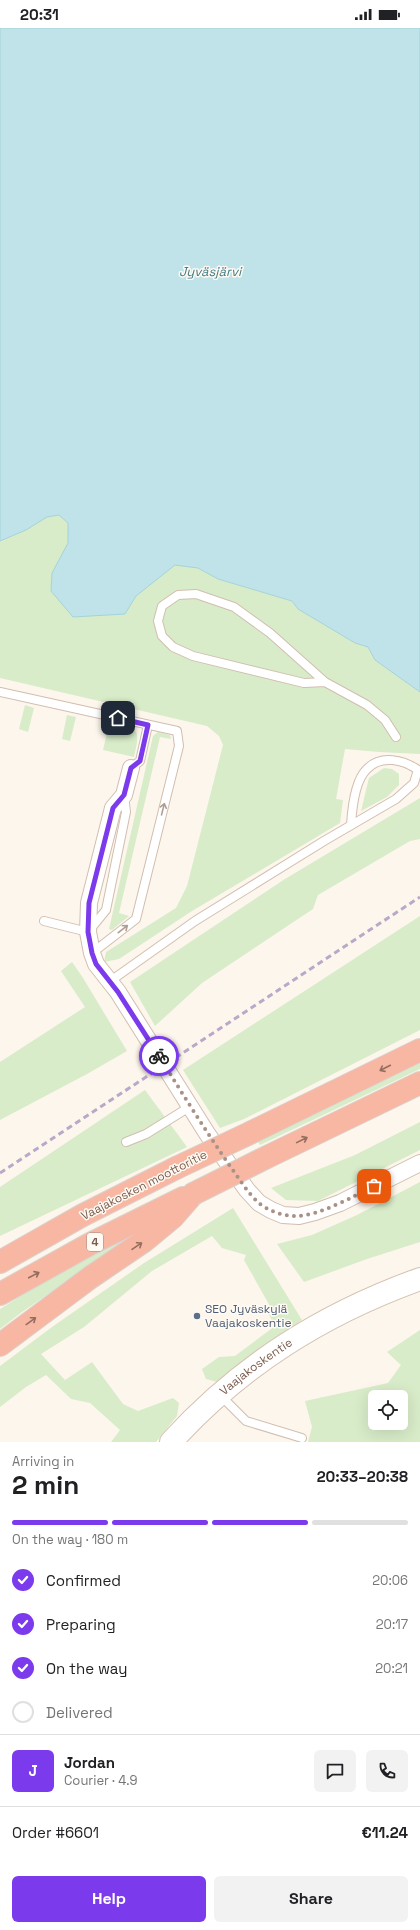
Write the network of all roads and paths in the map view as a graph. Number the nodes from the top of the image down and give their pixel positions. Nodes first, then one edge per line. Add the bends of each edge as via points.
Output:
1 (325, 682) junction
2 (0, 692) edge
3 (148, 725) junction
4 (396, 737) dead end
5 (419, 766) edge
6 (131, 768) joint
7 (351, 825) junction
8 (44, 921) dead end
9 (88, 932) junction
10 (92, 953) junction
11 (109, 982) junction
12 (420, 1050) edge
13 (420, 1083) edge
14 (191, 1106) junction
15 (126, 1142) dead end
16 (420, 1163) edge
17 (193, 1194) junction
18 (0, 1262) edge
19 (420, 1279) edge
20 (0, 1294) edge
21 (0, 1345) edge
22 (219, 1394) junction
23 (302, 1438) dead end
24 (171, 1442) edge

1 - 1 lane via 264,628 234,607 196,594 178,595 162,606 158,621 162,636 173,647 193,656 304,683
1 - 4 lane via 367,705 385,720
2 - 3 lane
3 - 6 lane via 140,761
10 -> 3 lane via 136,919 179,746 177,731
5 - 7 lane via 414,783 396,799
5 - 7 lane via 390,760 377,762 366,769 352,807
6 - 9 street via 124,795 113,808 89,903
7 - 11 lane via 195,921
8 - 9 lane
9 - 10 street
10 - 11 street via 96,964
11 - 14 street
12 -> 18 highway, Vaajakosken moottoritie / 4, bridge via 176,1168 83,1215
17 -> 13 highway, 4, bridge
14 - 15 lane via 146,1134
14 - 16 street via 247,1190 259,1203 284,1215 299,1216 315,1212
20 -> 17 highway, 4 via 90,1244
21 -> 17 highway via 144,1241 173,1217
19 - 22 main road, Vaajakoskentie via 386,1292 312,1328 251,1368
22 - 23 lane via 246,1421
22 - 24 main road, Vaajakoskentie

